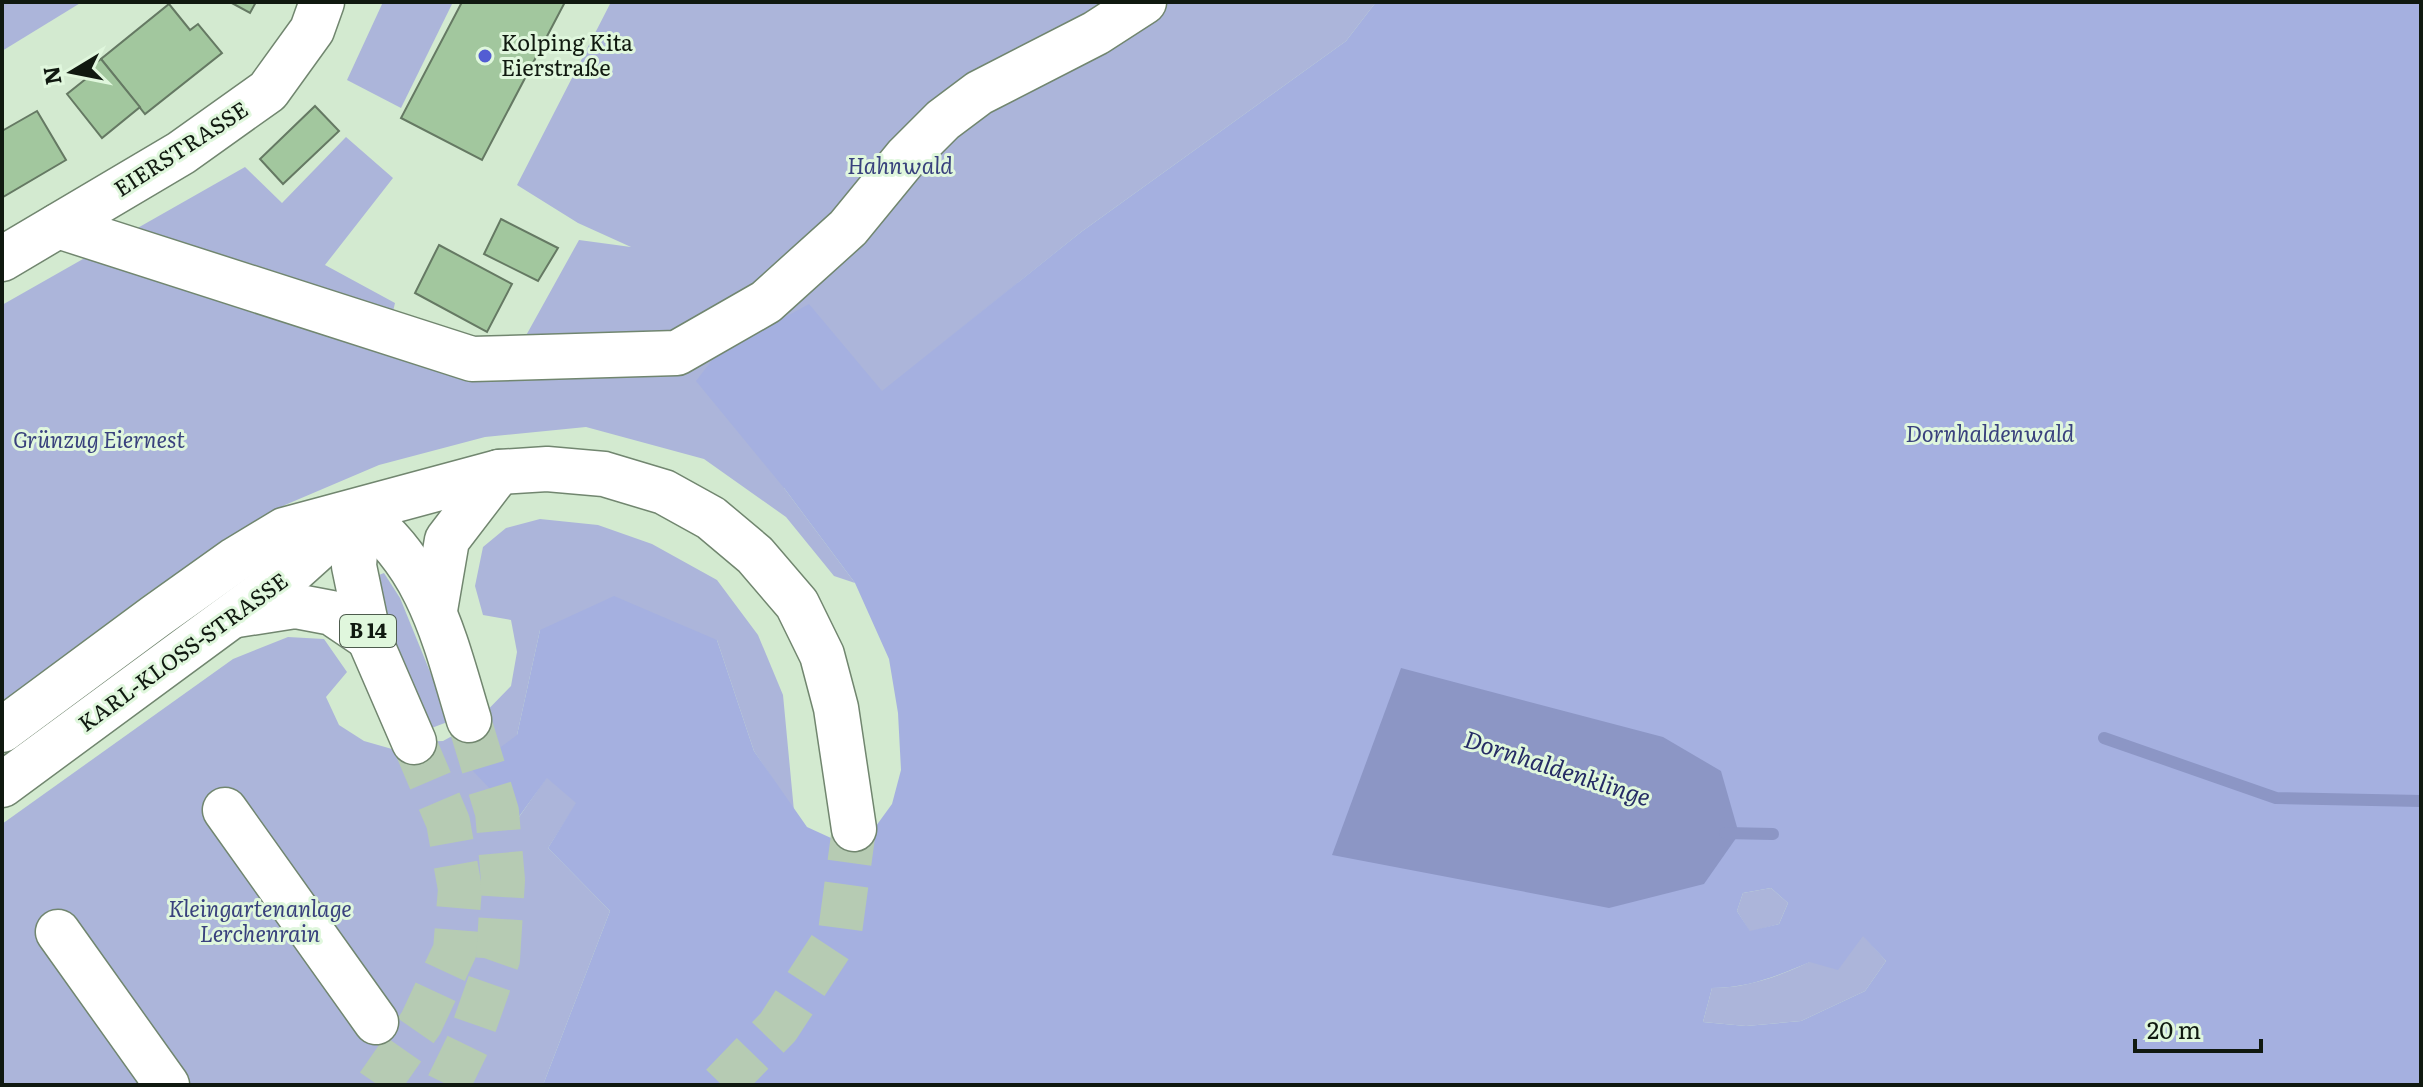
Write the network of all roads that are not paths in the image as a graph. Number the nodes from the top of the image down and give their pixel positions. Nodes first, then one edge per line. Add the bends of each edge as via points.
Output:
1 (322, 2) edge
2 (1144, 2) edge
3 (58, 226) junction
4 (2, 259) edge
5 (499, 472) junction
6 (358, 512) junction
7 (435, 610) junction
8 (234, 615) junction
9 (369, 638) junction
10 (469, 720) tunnel mouth
11 (2, 730) edge
12 (414, 742) tunnel mouth
13 (2, 785) edge
14 (225, 810) dead end
15 (854, 829) tunnel mouth
16 (58, 932) dead end
17 (376, 1022) dead end
18 (167, 1085) edge

1 - 3 main road, EIERSTRASSE via 312,30 268,91 181,153
2 - 3 main road via 979,93 943,120 848,228 766,302 677,353 472,359
3 - 4 main road, EIERSTRASSE
5 - 6 main road, KARL-KLOSS-STRASSE
5 - 7 main road via 447,540
5 - 15 main road, KARL-KLOSS-STRASSE via 604,474 664,492 711,518 755,555 797,604 822,655 836,708
6 - 7 main road via 408,560
6 - 8 main road, KARL-KLOSS-STRASSE
6 - 9 main road, B 14 via 354,566
6 - 11 main road, KARL-KLOSS-STRASSE via 284,530 236,559
7 - 10 main road
8 - 9 main road, B 14 via 295,606 332,613
8 - 13 main road, KARL-KLOSS-STRASSE
9 - 12 main road, B 14
14 - 17 main road
16 - 18 main road

